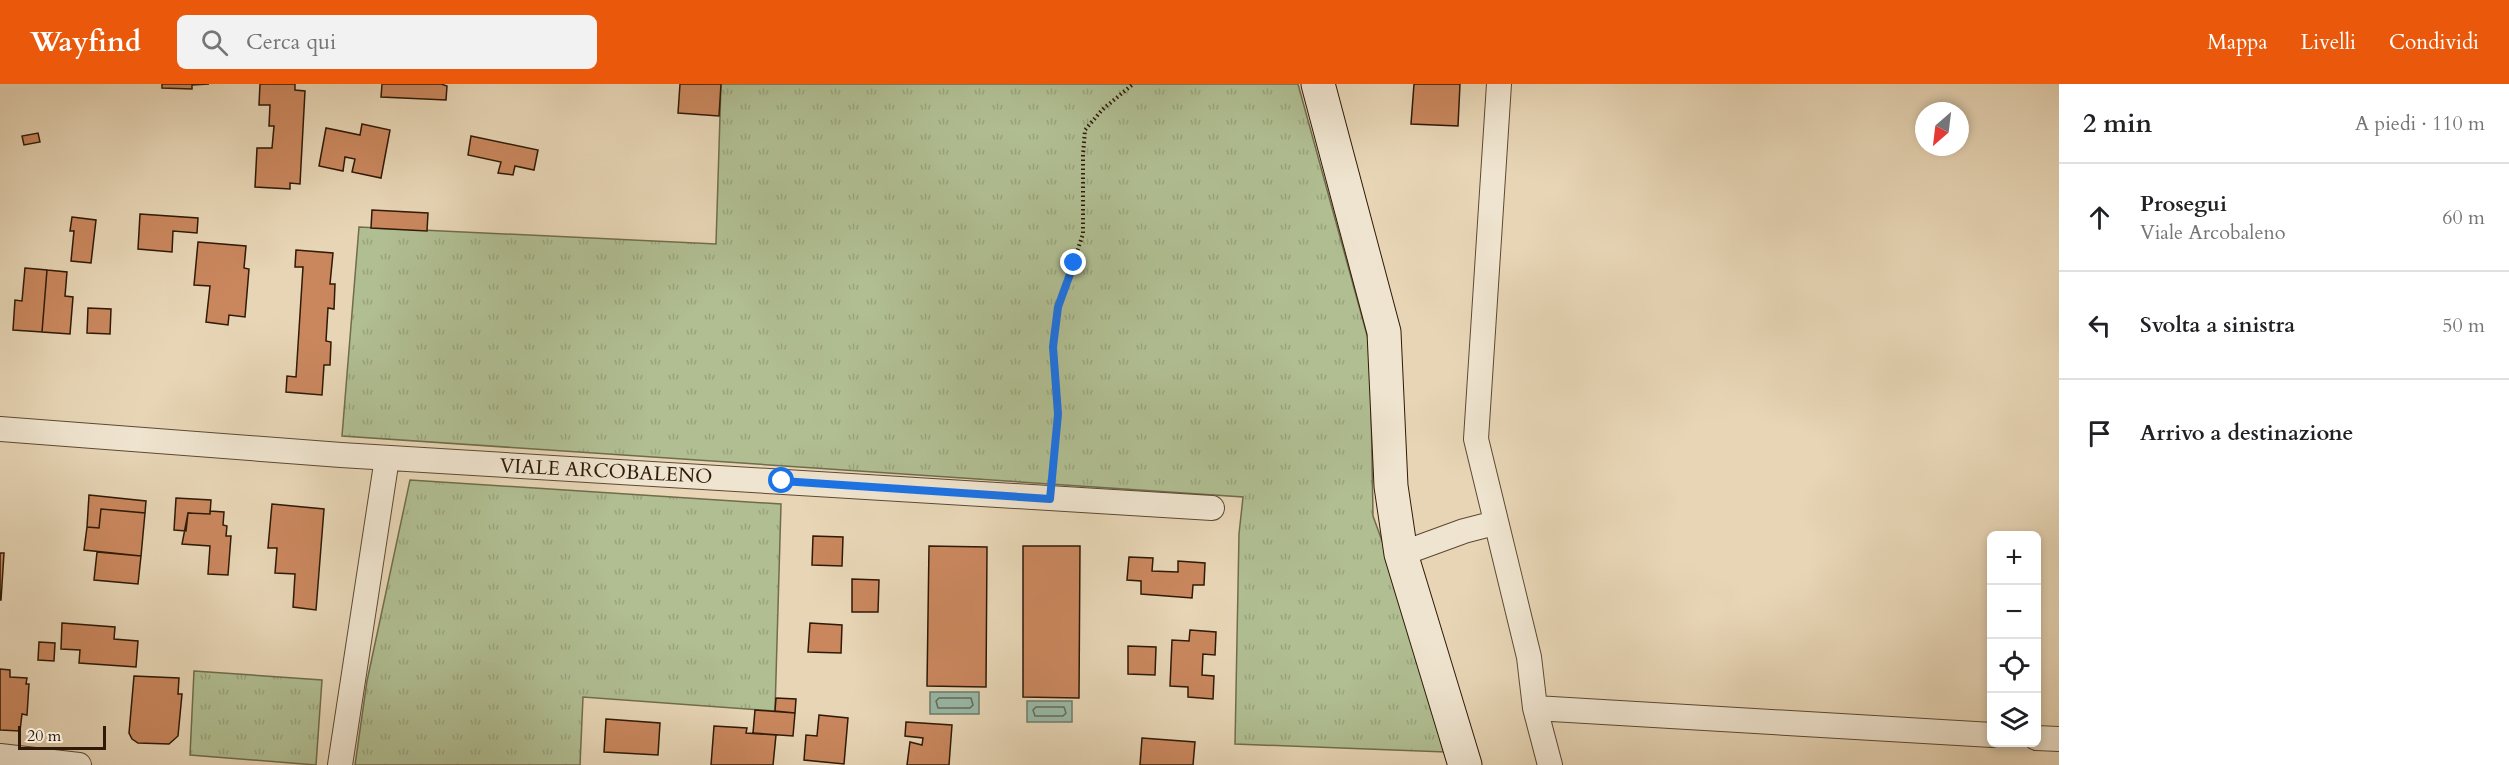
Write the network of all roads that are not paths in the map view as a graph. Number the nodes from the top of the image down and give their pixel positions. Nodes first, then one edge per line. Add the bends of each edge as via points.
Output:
1 (1317, 84) edge
2 (1499, 84) edge
3 (0, 429) edge
4 (387, 458) junction
5 (1212, 508) dead end
6 (1495, 523) junction
7 (1401, 554) junction
8 (1535, 708) junction
9 (1987, 735) edge
10 (2041, 738) edge
11 (2059, 739) edge
12 (0, 756) edge
13 (79, 765) edge
14 (340, 765) edge
15 (1465, 765) edge
16 (1550, 765) edge

1 - 7 street via 1384,332 1390,486
2 - 6 street via 1476,439
3 - 4 street, VIALE ARCOBALENO
4 - 5 street, VIALE ARCOBALENO
4 - 14 street
6 - 7 street
6 - 8 street via 1529,657
7 - 15 street
8 - 9 street
8 - 16 street
10 - 11 street
12 - 13 street

